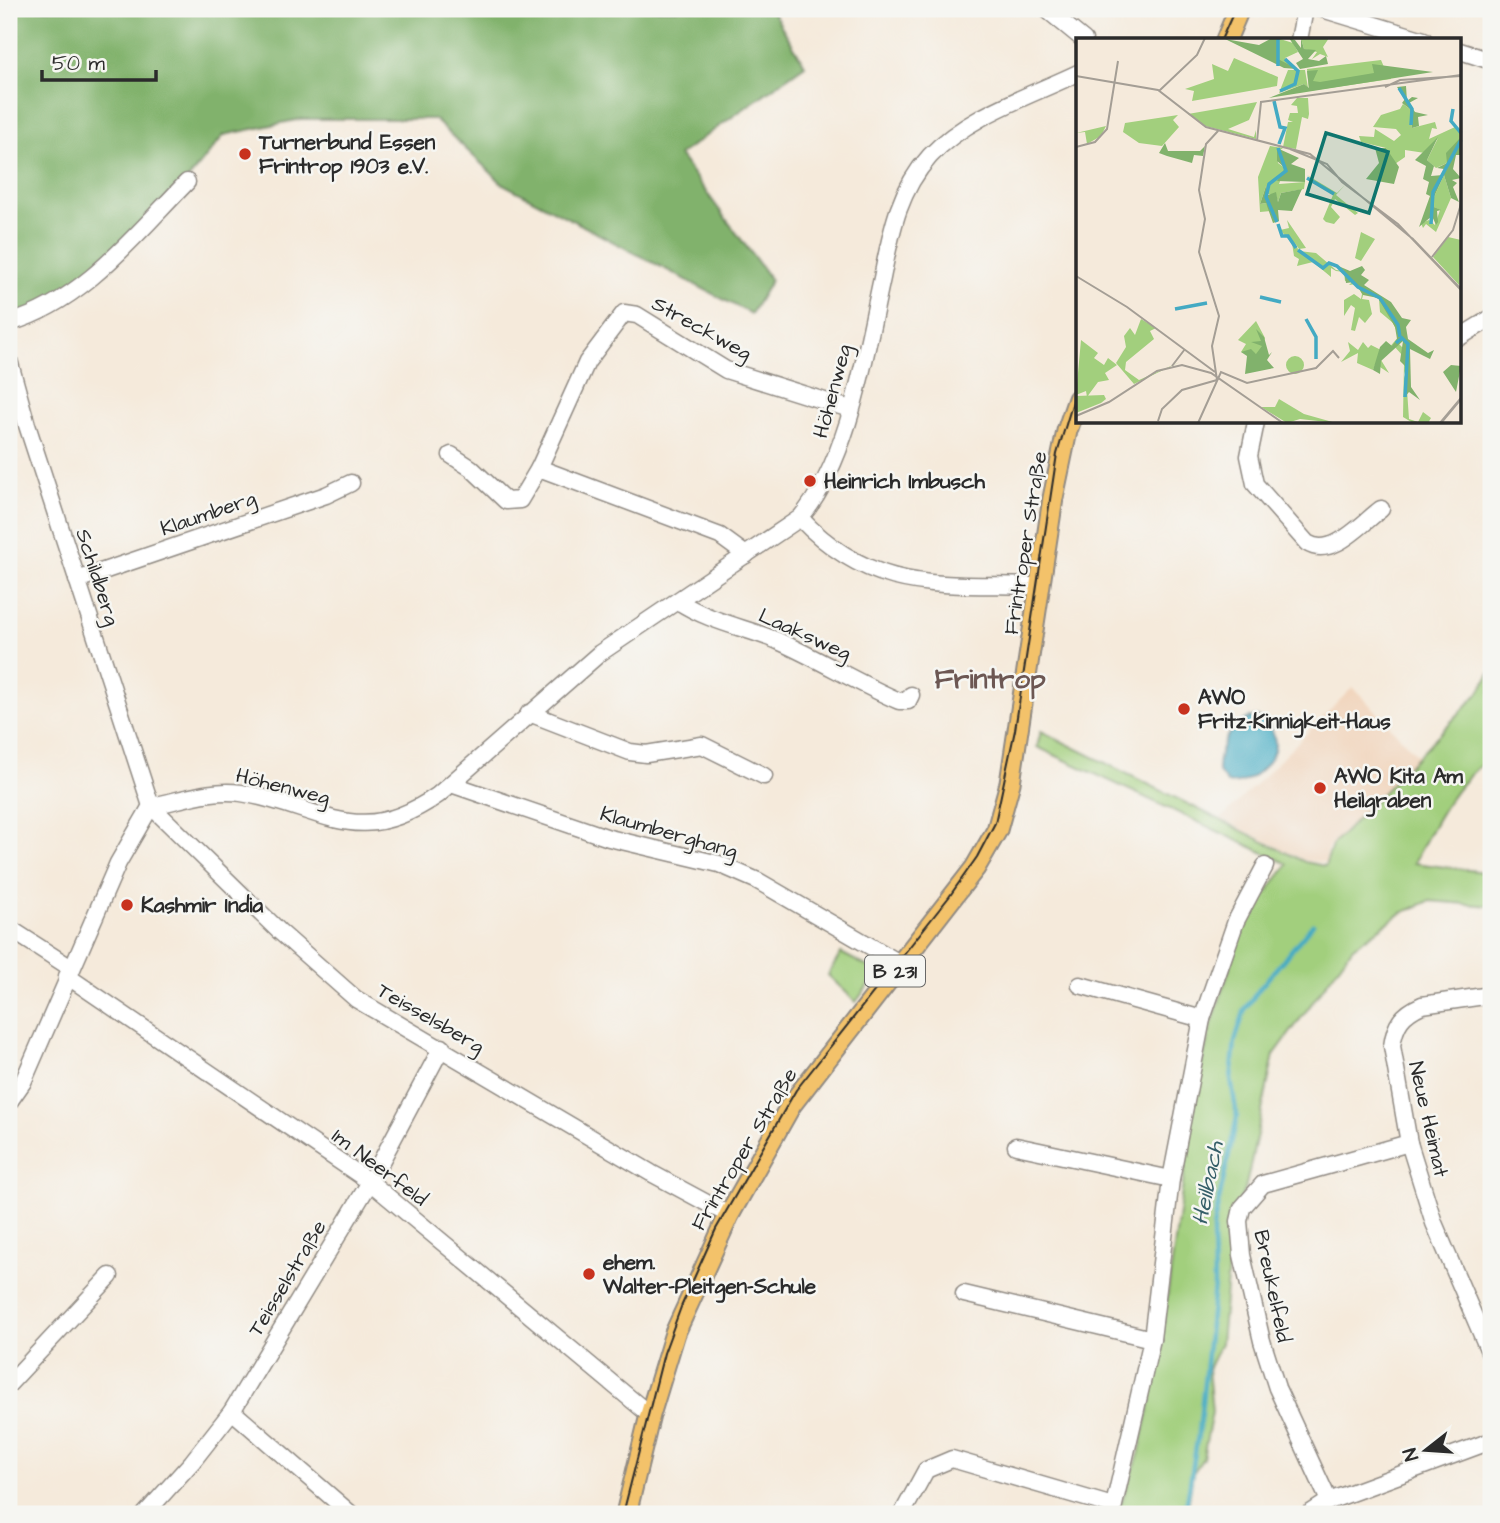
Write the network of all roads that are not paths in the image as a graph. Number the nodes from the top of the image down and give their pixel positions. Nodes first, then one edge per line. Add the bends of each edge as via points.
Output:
1 (1046, 9) edge
2 (1239, 9) edge
3 (1305, 9) edge
4 (1322, 9) edge
5 (1082, 38) edge
6 (1227, 38) edge
7 (1299, 38) edge
8 (1417, 38) edge
9 (1462, 52) edge
10 (1491, 61) edge
11 (1076, 74) edge
12 (187, 182) dead end
13 (1491, 318) edge
14 (9, 323) edge
15 (1462, 336) edge
16 (9, 360) edge
17 (1076, 407) edge
18 (849, 409) junction
19 (1256, 424) edge
20 (451, 455) dead end
21 (539, 468) junction
22 (351, 483) dead end
23 (1381, 509) dead end
24 (800, 518) junction
25 (746, 555) junction
26 (78, 580) junction
27 (1039, 586) junction
28 (678, 601) junction
29 (911, 695) dead end
30 (529, 713) junction
31 (764, 776) dead end
32 (451, 784) junction
33 (151, 806) junction
34 (1265, 866) dead end
35 (9, 928) edge
36 (901, 964) junction
37 (69, 972) junction
38 (1080, 985) dead end
39 (1491, 995) edge
40 (1202, 1018) junction
41 (442, 1047) junction
42 (9, 1102) edge
43 (1409, 1143) junction
44 (1016, 1146) dead end
45 (1171, 1179) junction
46 (370, 1182) junction
47 (729, 1215) junction
48 (110, 1276) dead end
49 (964, 1294) dead end
50 (1152, 1339) junction
51 (1491, 1356) edge
52 (9, 1384) edge
53 (232, 1411) junction
54 (650, 1415) junction
55 (1491, 1441) edge
56 (1329, 1501) junction
57 (1112, 1510) edge
58 (145, 1514) edge
59 (351, 1514) edge
60 (626, 1514) edge
61 (902, 1514) edge
62 (1309, 1514) edge

1 - 5 street
2 - 6 main road
3 - 7 street
4 - 8 street
9 - 10 street
11 - 18 street, Höhenweg via 958,134 930,157 914,178 895,218
12 - 14 street via 91,280
13 - 15 street
16 - 26 street, Schildberg
17 - 27 main road, Frintroper Straße / B 231 via 1058,475
18 - 21 street, Streckweg via 726,370 637,315 624,313 587,362
18 - 24 street, Höhenweg via 831,468
19 - 23 street via 1249,456 1255,484 1307,543 1330,547
20 - 21 street, Streckweg via 513,503 526,494
21 - 25 street via 720,536
22 - 26 street, Klaumberg
24 - 25 street, Höhenweg
24 - 27 street via 859,564 892,578
25 - 28 street, Höhenweg
26 - 33 street, Schildberg
27 - 36 main road, Frintroper Straße / B 231 via 1010,783 998,830 975,868
28 - 29 street, Laaksweg via 710,619 798,650 899,701 908,701
28 - 30 street, Höhenweg via 600,653
30 - 31 street via 630,752 646,754 702,745
30 - 32 street, Höhenweg
32 - 33 street, Höhenweg via 414,810 374,823 338,821 225,792
32 - 36 street, Klaumberghang via 609,838 719,864 758,881
33 - 37 street via 118,863
33 - 41 street, Teisselsberg via 356,999
34 - 40 street via 1236,921
35 - 37 street, Im Neerfeld
36 - 47 main road, Frintroper Straße / B 231 via 791,1105
37 - 42 street via 23,1082
37 - 46 street, Im Neerfeld
38 - 40 street
39 - 43 street, Neue Heimat via 1423,1005 1401,1017 1392,1046
40 - 45 street
41 - 46 street, Teisselstraße
41 - 47 street, Teisselsberg
43 - 51 street, Neue Heimat via 1434,1223
43 - 56 street, Breukelfeld via 1263,1184 1242,1208 1239,1221 1242,1255 1277,1388
44 - 45 street
45 - 50 street
46 - 53 street, Teisselstraße
46 - 54 street, Im Neerfeld
47 - 54 main road, Frintroper Straße / B 231 via 686,1304
48 - 52 street
49 - 50 street
50 - 57 street
53 - 58 street, Teisselstraße
53 - 59 street
54 - 60 main road, Frintroper Straße / B 231
55 - 56 street
56 - 62 street
57 - 61 street via 952,1459 926,1471

